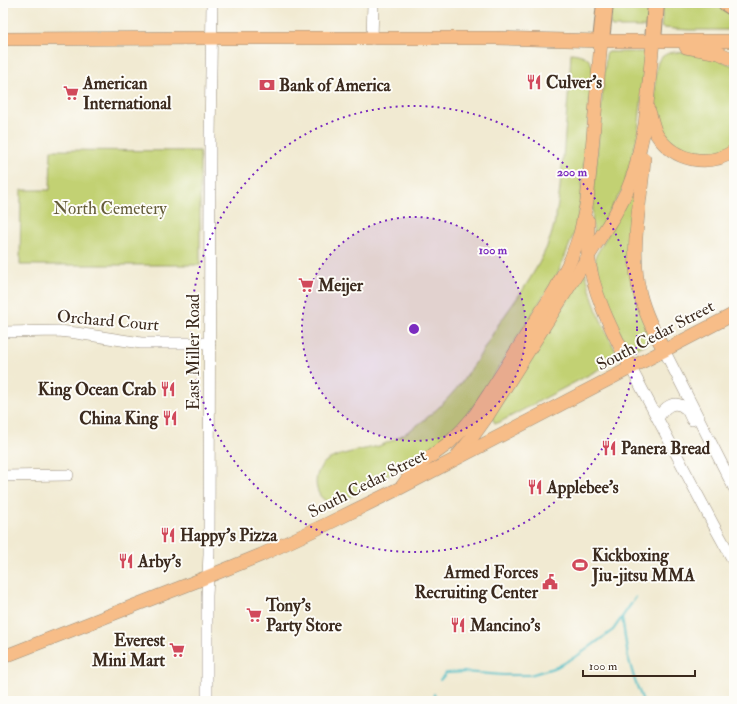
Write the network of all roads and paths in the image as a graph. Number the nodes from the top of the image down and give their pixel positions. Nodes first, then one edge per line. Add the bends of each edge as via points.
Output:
1 (212, 3) edge
2 (373, 3) edge
3 (605, 3) edge
4 (656, 3) edge
5 (726, 3) edge
6 (734, 8) edge
7 (212, 38) junction
8 (3, 39) edge
9 (372, 39) junction
10 (734, 40) edge
11 (601, 41) junction
12 (653, 41) junction
13 (734, 60) edge
14 (647, 103) junction
15 (645, 125) junction
16 (734, 151) edge
17 (587, 201) junction
18 (588, 255) junction
19 (734, 314) edge
20 (3, 332) edge
21 (210, 343) junction
22 (664, 350) junction
23 (631, 368) junction
24 (658, 419) junction
25 (454, 460) junction
26 (68, 475) dead end
27 (3, 476) edge
28 (733, 487) edge
29 (400, 488) junction
30 (699, 497) junction
31 (734, 551) edge
32 (734, 562) edge
33 (208, 577) junction
34 (3, 657) edge
35 (207, 701) edge

1 - 7 street, East Miller Road
2 - 9 street
3 - 11 highway
4 - 12 highway
5 - 6 highway
7 - 8 main road
7 - 9 main road
7 - 21 street, East Miller Road
9 - 11 main road via 496,38
10 - 12 main road
11 - 12 main road
11 - 17 main road
12 - 13 main road via 716,52
12 - 14 main road
14 - 15 main road
14 - 16 main road via 654,130 666,145 680,155 694,160 706,160 719,158
15 - 18 main road via 635,170 627,191
15 - 22 main road via 636,270 645,310
17 - 18 main road
17 - 29 main road via 580,234 568,266 484,402 462,430 416,467
18 - 23 main road via 600,301
18 - 25 main road via 486,418
19 - 22 main road, South Cedar Street
20 - 21 street, Orchard Court via 59,332 141,342
21 - 33 street, East Miller Road
22 - 23 main road, South Cedar Street
22 - 28 street
23 - 24 street
23 - 25 main road, South Cedar Street
24 - 28 street via 667,407 682,406 718,469
24 - 30 street
25 - 29 main road, South Cedar Street
26 - 27 street
29 - 33 main road, South Cedar Street
30 - 31 street via 712,511
30 - 32 street
33 - 34 main road, South Cedar Street
33 - 35 street, East Miller Road

